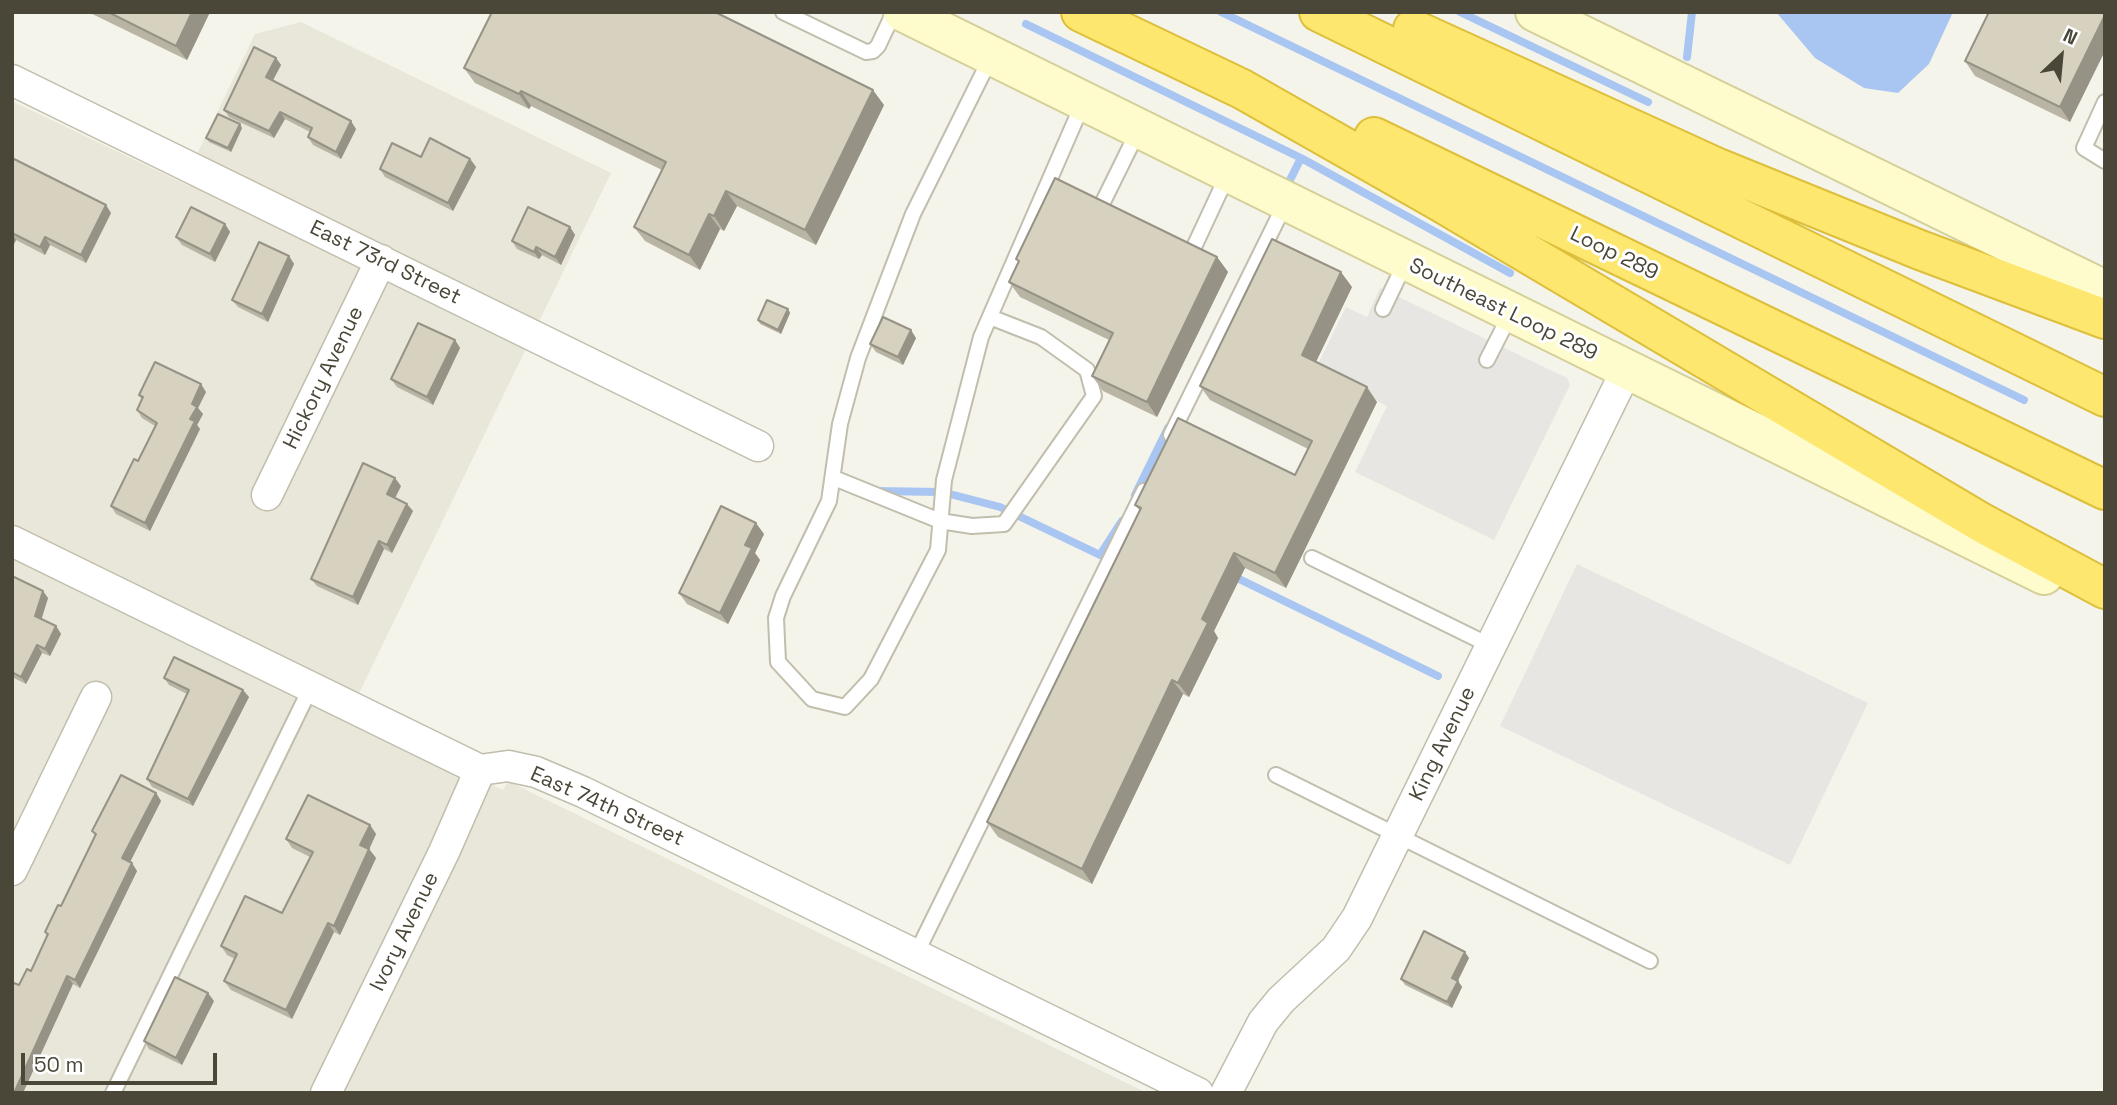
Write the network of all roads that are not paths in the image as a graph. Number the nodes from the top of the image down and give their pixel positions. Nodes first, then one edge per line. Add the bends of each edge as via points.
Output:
1 (783, 12) edge
2 (894, 12) edge
3 (903, 12) edge
4 (1081, 12) edge
5 (1125, 12) edge
6 (1319, 12) edge
7 (1377, 12) edge
8 (1535, 12) edge
9 (992, 55) junction
10 (12, 80) edge
11 (1084, 101) junction
12 (2105, 102) edge
13 (1140, 129) junction
14 (2105, 161) edge
15 (1228, 173) junction
16 (1103, 202) edge
17 (1286, 202) junction
18 (1194, 247) edge
19 (381, 260) junction
20 (1406, 261) junction
21 (2105, 290) edge
22 (1382, 309) dead end
23 (1510, 314) junction
24 (990, 317) junction
25 (2105, 320) edge
26 (1487, 360) dead end
27 (1626, 371) junction
28 (2105, 397) edge
29 (758, 446) dead end
30 (1164, 450) edge
31 (1152, 474) edge
32 (834, 478) junction
33 (2105, 490) edge
34 (267, 495) dead end
35 (940, 521) junction
36 (12, 541) edge
37 (1312, 558) dead end
38 (2105, 589) edge
39 (2105, 602) edge
40 (1491, 646) junction
41 (311, 687) junction
42 (96, 697) dead end
43 (480, 770) junction
44 (1276, 775) dead end
45 (1398, 835) junction
46 (12, 870) edge
47 (916, 954) junction
48 (1650, 961) dead end
49 (113, 1093) edge
50 (326, 1093) edge
51 (1198, 1093) edge
52 (1226, 1093) edge

1 - 2 lane via 866,52 878,46
3 - 9 main road, Southeast Loop 289
4 - 38 highway via 1254,96 1971,516
5 - 33 highway, Loop 289
6 - 28 highway
7 - 25 highway via 1718,168
8 - 21 main road
9 - 11 main road, Southeast Loop 289
9 - 32 lane via 913,214 858,358 840,424
10 - 19 street, East 73rd Street
11 - 13 main road, Southeast Loop 289
11 - 24 lane
12 - 14 lane via 2084,148
13 - 15 main road, Southeast Loop 289
13 - 16 lane
15 - 17 main road, Southeast Loop 289
15 - 18 lane
17 - 20 main road, Southeast Loop 289
17 - 30 lane
19 - 29 street, East 73rd Street
19 - 34 street, Hickory Avenue
20 - 22 lane
20 - 23 main road, Southeast Loop 289
23 - 26 lane
23 - 27 main road, Southeast Loop 289
24 - 35 lane via 944,480
24 - 35 lane via 1041,337 1087,370 1094,396 1004,524
27 - 39 main road, Southeast Loop 289
27 - 40 street, King Avenue
31 - 47 lane
32 - 35 lane
32 - 35 lane via 829,500 776,618 778,662 812,699 845,707 871,679 938,550
36 - 41 street
37 - 40 lane
40 - 45 street, King Avenue
41 - 43 street
41 - 49 lane
42 - 46 street
43 - 47 street, East 74th Street via 508,766 536,772
43 - 50 street, Ivory Avenue
44 - 45 lane
45 - 48 lane
45 - 52 street, King Avenue via 1357,918 1336,949 1263,1022
47 - 51 street, East 74th Street

